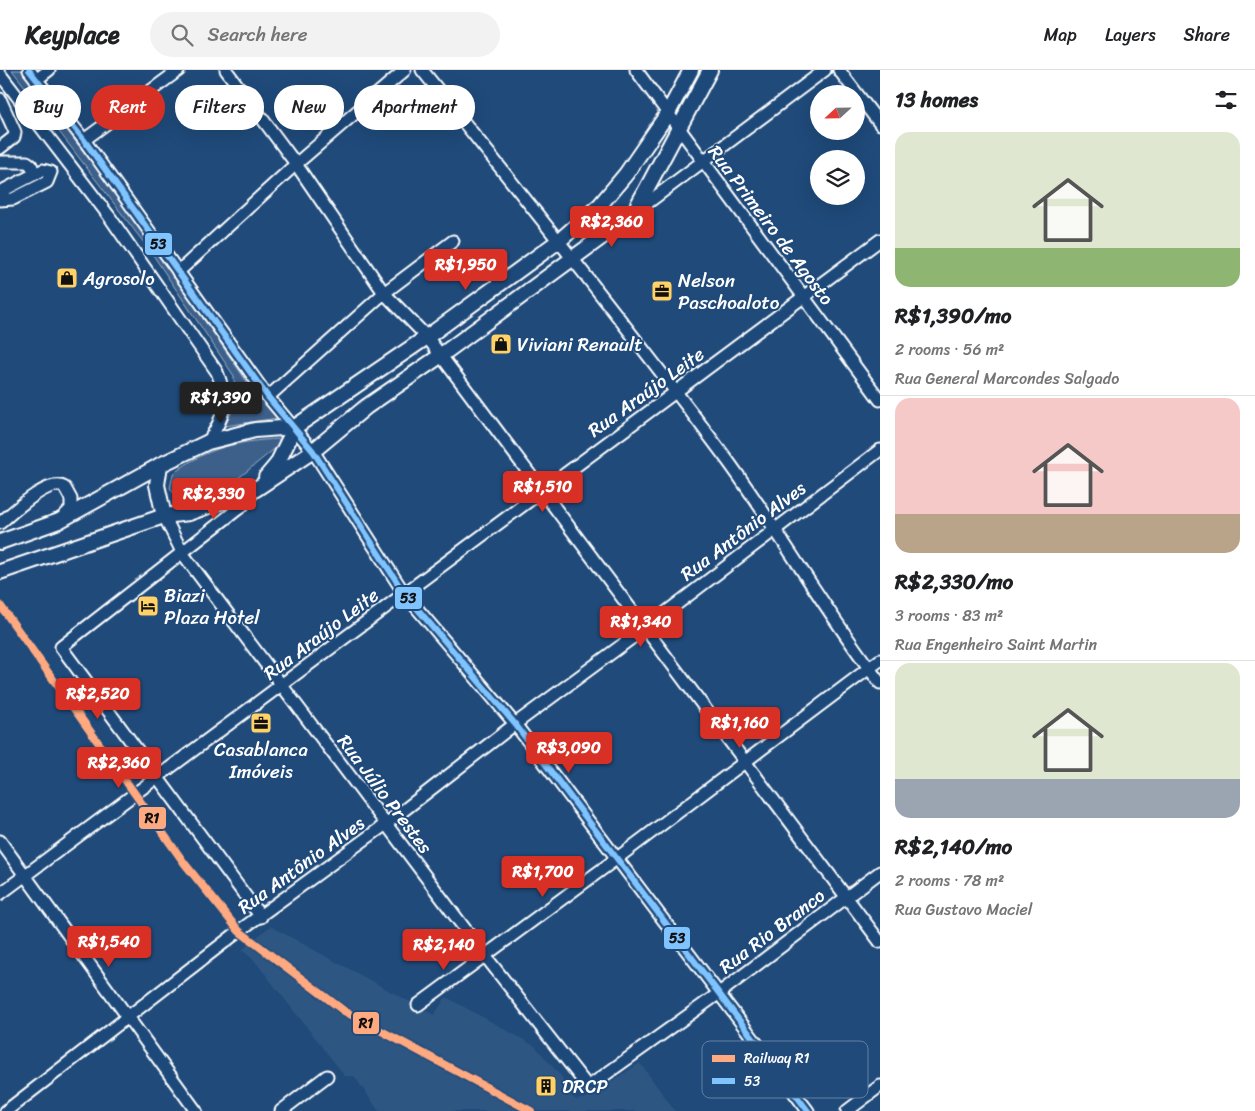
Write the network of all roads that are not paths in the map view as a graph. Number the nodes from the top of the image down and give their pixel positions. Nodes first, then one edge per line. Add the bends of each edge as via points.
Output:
1 (28, 70) edge
2 (50, 70) edge
3 (179, 70) edge
4 (226, 70) edge
5 (405, 70) edge
6 (422, 70) edge
7 (636, 70) edge
8 (691, 70) edge
9 (710, 70) edge
10 (825, 70) edge
11 (839, 70) edge
12 (1, 79) edge
13 (36, 80) junction
14 (0, 99) edge
15 (668, 113) junction
16 (880, 124) edge
17 (678, 130) junction
18 (84, 140) junction
19 (0, 148) edge
20 (66, 162) junction
21 (4, 163) edge
22 (703, 163) junction
23 (296, 164) junction
24 (50, 172) junction
25 (35, 174) junction
26 (0, 184) edge
27 (0, 192) edge
28 (0, 199) edge
29 (633, 214) junction
30 (560, 240) junction
31 (880, 240) edge
32 (453, 241) dead end
33 (574, 258) junction
34 (178, 272) junction
35 (384, 293) junction
36 (804, 297) junction
37 (427, 337) junction
38 (440, 356) junction
39 (675, 393) junction
40 (268, 397) junction
41 (880, 400) edge
42 (295, 427) junction
43 (208, 442) junction
44 (880, 450) edge
45 (313, 451) junction
46 (160, 465) junction
47 (256, 489) junction
48 (543, 491) junction
49 (83, 508) junction
50 (0, 516) edge
51 (164, 516) junction
52 (59, 521) junction
53 (0, 523) edge
54 (775, 528) junction
55 (0, 542) edge
56 (183, 554) junction
57 (0, 572) edge
58 (404, 593) junction
59 (644, 629) junction
60 (880, 660) edge
61 (868, 668) junction
62 (880, 684) edge
63 (283, 685) junction
64 (515, 724) junction
65 (746, 762) junction
66 (156, 778) junction
67 (386, 824) junction
68 (0, 841) edge
69 (616, 860) junction
70 (880, 872) edge
71 (26, 875) junction
72 (0, 894) edge
73 (846, 897) junction
74 (261, 917) junction
75 (880, 942) edge
76 (486, 957) junction
77 (718, 994) junction
78 (418, 1005) dead end
79 (128, 1018) junction
80 (754, 1041) edge
81 (327, 1076) dead end
82 (880, 1086) edge
83 (588, 1087) joint
84 (868, 1095) edge
85 (798, 1098) edge
86 (865, 1098) edge
87 (6, 1111) edge
88 (196, 1111) edge
89 (281, 1111) edge
90 (808, 1111) edge
91 (848, 1111) edge

1 - 13 street
2 - 13 street
3 - 18 street
4 - 23 street
5 - 23 street
6 - 30 street
7 - 15 street, Rua Primeiro de Agosto
8 - 15 main road
9 - 17 main road
10 - 22 street
11 - 16 street
12 - 20 street
13 - 18 street
14 - 19 street via 15,132 14,137
15 - 17 street, Rua Primeiro de Agosto
15 - 30 main road via 600,205
17 - 22 street, Rua Primeiro de Agosto
17 - 29 main road
18 - 34 street
20 - 24 street
20 - 43 street via 109,216 217,372 224,390 221,422
21 - 25 street via 26,162 32,165
21 - 26 street via 12,167 11,177
22 - 29 street
22 - 36 street, Rua Primeiro de Agosto
23 - 34 street
23 - 35 street
24 - 25 street via 43,170
24 - 28 street
25 - 27 street
29 - 33 main road
30 - 33 street
30 - 37 main road
31 - 36 street, Rua Araújo Leite
32 - 35 street
33 - 38 main road
33 - 39 street
34 - 40 street
35 - 37 street
35 - 40 street
36 - 39 street, Rua Araújo Leite
36 - 41 street, Rua Primeiro de Agosto
37 - 38 street
37 - 42 main road
38 - 45 main road via 366,407
38 - 48 street
39 - 48 street, Rua Araújo Leite
39 - 54 street
40 - 42 street
42 - 43 main road via 255,430
42 - 45 street
42 - 47 main road via 277,464
43 - 46 main road
44 - 54 street, Rua Antônio Alves
45 - 47 main road
45 - 58 street
46 - 49 main road
46 - 51 main road via 157,485
47 - 51 main road via 190,513
47 - 56 street via 243,505
48 - 58 street, Rua Araújo Leite
48 - 59 street
49 - 50 street via 70,487 57,482 43,486
49 - 52 main road
51 - 56 street, Rua Júlio Prestes
51 - 57 main road
52 - 53 street via 72,505 62,485 41,490
52 - 55 main road
54 - 59 street, Rua Antônio Alves
54 - 61 street
56 - 63 street, Rua Júlio Prestes
56 - 66 street via 61,647
58 - 63 street, Rua Araújo Leite
58 - 64 street
59 - 64 street, Rua Antônio Alves
59 - 65 street
60 - 61 street
61 - 62 street
61 - 65 street
63 - 66 street, Rua Araújo Leite
63 - 67 street, Rua Júlio Prestes
64 - 67 street, Rua Antônio Alves
64 - 69 street
65 - 69 street
65 - 73 street
66 - 71 street, Rua Araújo Leite
66 - 74 street
67 - 74 street, Rua Antônio Alves
67 - 76 street, Rua Júlio Prestes
68 - 71 street
69 - 76 street
69 - 77 street
70 - 73 street, Rua Rio Branco
71 - 72 street, Rua Araújo Leite
71 - 79 street
73 - 75 street
73 - 77 street, Rua Rio Branco
74 - 79 street, Rua Antônio Alves
76 - 78 street
76 - 83 street, Rua Júlio Prestes
77 - 80 street
77 - 83 street, Rua Rio Branco
79 - 87 street, Rua Antônio Alves
79 - 88 street
81 - 89 street
82 - 84 street
85 - 90 street
86 - 91 street

